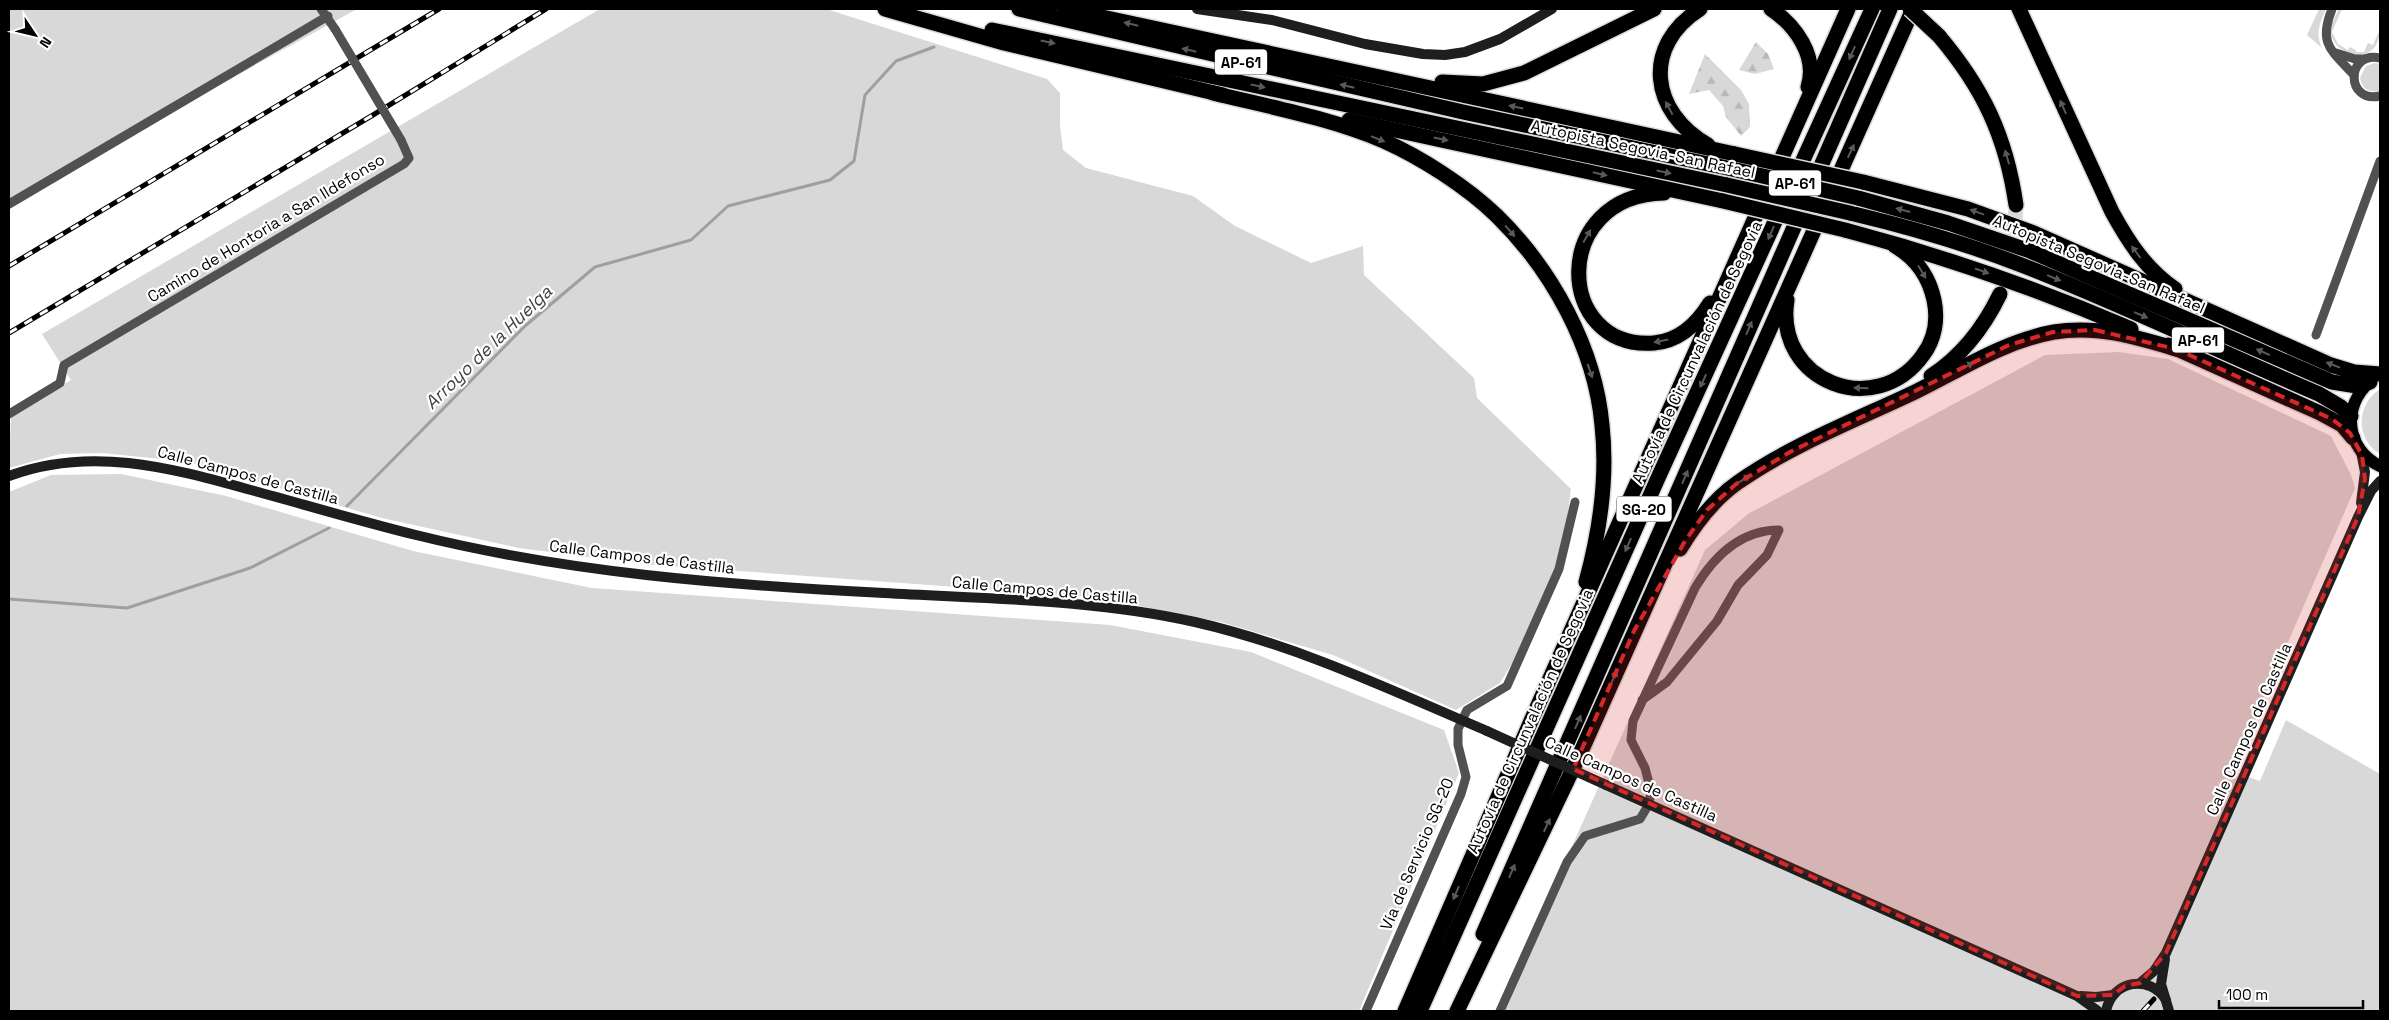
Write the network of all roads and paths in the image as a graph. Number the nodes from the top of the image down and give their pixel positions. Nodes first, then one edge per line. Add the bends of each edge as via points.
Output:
1 (321, 9) edge
2 (886, 9) edge
3 (898, 9) edge
4 (1019, 9) edge
5 (1065, 9) edge
6 (1197, 9) edge
7 (1552, 9) edge
8 (1642, 9) edge
9 (1654, 9) edge
10 (1700, 9) edge
11 (1770, 9) edge
12 (1848, 9) edge
13 (1872, 9) edge
14 (1890, 9) edge
15 (1912, 9) edge
16 (2020, 9) edge
17 (2332, 9) edge
18 (328, 16) junction
19 (2380, 50) edge
20 (2334, 52) junction
21 (2373, 58) edge
22 (1332, 66) junction
23 (2354, 75) junction
24 (1507, 79) junction
25 (1213, 92) junction
26 (2380, 96) edge
27 (1799, 117) junction
28 (2380, 161) edge
29 (1734, 162) junction
30 (1699, 196) junction
31 (9, 204) edge
32 (2016, 205) tunnel mouth
33 (1868, 236) junction
34 (1738, 257) junction
35 (1801, 259) junction
36 (2000, 294) tunnel mouth
37 (2199, 306) junction
38 (2316, 335) dead end
39 (2176, 349) junction
40 (2377, 377) edge
41 (9, 414) edge
42 (2351, 416) junction
43 (1845, 425) junction
44 (2357, 444) junction
45 (2380, 466) edge
46 (9, 476) edge
47 (2380, 480) edge
48 (1575, 502) dead end
49 (2358, 517) junction
50 (1634, 631) junction
51 (1642, 700) junction
52 (1462, 720) junction
53 (1531, 721) junction
54 (1649, 804) junction
55 (2166, 953) junction
56 (2140, 983) junction
57 (2113, 994) junction
58 (2077, 996) junction
59 (2166, 1000) junction
60 (1366, 1011) edge
61 (1405, 1011) edge
62 (1420, 1011) edge
63 (1449, 1011) edge
64 (1457, 1011) edge
65 (1500, 1011) edge
66 (2098, 1011) edge
67 (2106, 1011) edge
68 (2169, 1011) edge

1 - 18 street, Camino de Hontoria a San Ildefonso
2 - 25 highway via 1004,43
3 -> 42 highway, Autopista Segovia-San Rafael / AP-61, bridge via 1727,185 1942,238 2097,295 2319,394 2341,406
29 -> 4 highway, Autopista Segovia-San Rafael / AP-61 via 1454,110
22 -> 5 highway
6 - 7 main road via 1272,20 1365,44 1445,55 1493,42
8 - 24 highway
9 - 24 highway via 1542,66
29 -> 10 highway via 1688,132 1672,114 1662,89 1660,65 1668,41 1682,22
11 - 27 highway via 1795,30 1809,58 1810,82
12 - 27 highway
13 -> 62 highway, Autovía de Circunvalación de Segovia / SG-20
63 -> 14 highway, SG-20
32 -> 15 highway, bridge via 2008,160 1994,121 1969,74
35 -> 15 highway
37 -> 16 highway via 2144,264 2130,244 2097,182
17 - 20 street via 2325,34
18 - 31 street
18 - 41 street, Camino de Hontoria a San Ildefonso, bridge via 401,140 408,158 404,164 64,365 60,383
19 - 21 street
20 - 21 street via 2355,59
20 - 23 street
21 - 23 street via 2358,65
22 - 24 highway via 1461,84
29 -> 22 highway
23 - 26 street via 2361,93 2372,98
25 -> 30 highway
25 -> 53 highway via 1354,129 1432,167 1497,216 1542,268 1562,304 1592,378 1602,424 1602,509 1585,587
27 - 34 highway
28 - 38 street
37 -> 29 highway, bridge via 2034,233 1976,212 1863,182
40 -> 29 highway, Autopista Segovia-San Rafael / AP-61, bridge via 2357,386 2332,382 2030,251 1948,223
30 - 33 highway, bridge
34 -> 30 highway via 1697,321 1688,330 1668,340 1631,342 1608,331 1592,315 1582,298 1578,272 1583,243 1596,222 1613,208 1638,196 1673,193
33 -> 35 highway via 1892,244 1916,263 1924,272 1936,306 1937,320 1928,348 1908,372 1884,386 1858,388 1831,382 1804,364 1795,351 1788,336 1786,310
33 -> 39 highway via 2018,284
34 - 53 highway
35 - 50 highway
36 - 43 highway via 1979,330 1949,362 1926,379
40 -> 37 highway via 2331,365
43 -> 39 highway via 2009,345 2053,332 2095,330 2120,333
39 - 44 highway via 2320,412 2342,425
40 - 42 main road via 2356,398
42 - 44 main road
50 -> 43 highway via 1688,535 1720,496 1753,473
44 - 45 main road
44 - 49 main road, Calle Campos de Castilla via 2365,472
46 - 52 main road, Calle Campos de Castilla via 72,460 114,460 197,475 416,535 559,564 714,582 1031,600 1135,611 1242,634 1318,660
47 - 49 main road, Calle Campos de Castilla
48 - 52 street via 1559,569 1507,686 1467,710
49 - 55 main road, Calle Campos de Castilla
64 -> 50 highway via 1576,762
51 - 51 street via 1706,570 1729,547 1750,534 1779,530 1767,555 1738,585 1717,621 1668,682
51 - 54 street via 1633,721 1631,740 1652,791
52 - 54 main road, Calle Campos de Castilla, bridge
52 - 60 street, Vía de Servicio SG-20 via 1458,745 1466,777 1461,794
53 -> 61 highway
54 - 58 main road, Calle Campos de Castilla
54 - 65 street via 1640,818 1585,836 1567,862
55 - 56 main road, Calle Campos de Castilla
55 - 59 main road, Calle Campos de Castilla via 2161,984
56 - 57 main road, Calle Campos de Castilla via 2125,986
56 - 59 main road via 2155,988
57 - 58 main road, Calle Campos de Castilla
57 - 67 main road
58 - 66 main road, Calle Campos de Castilla
59 - 68 main road, Calle Campos de Castilla

